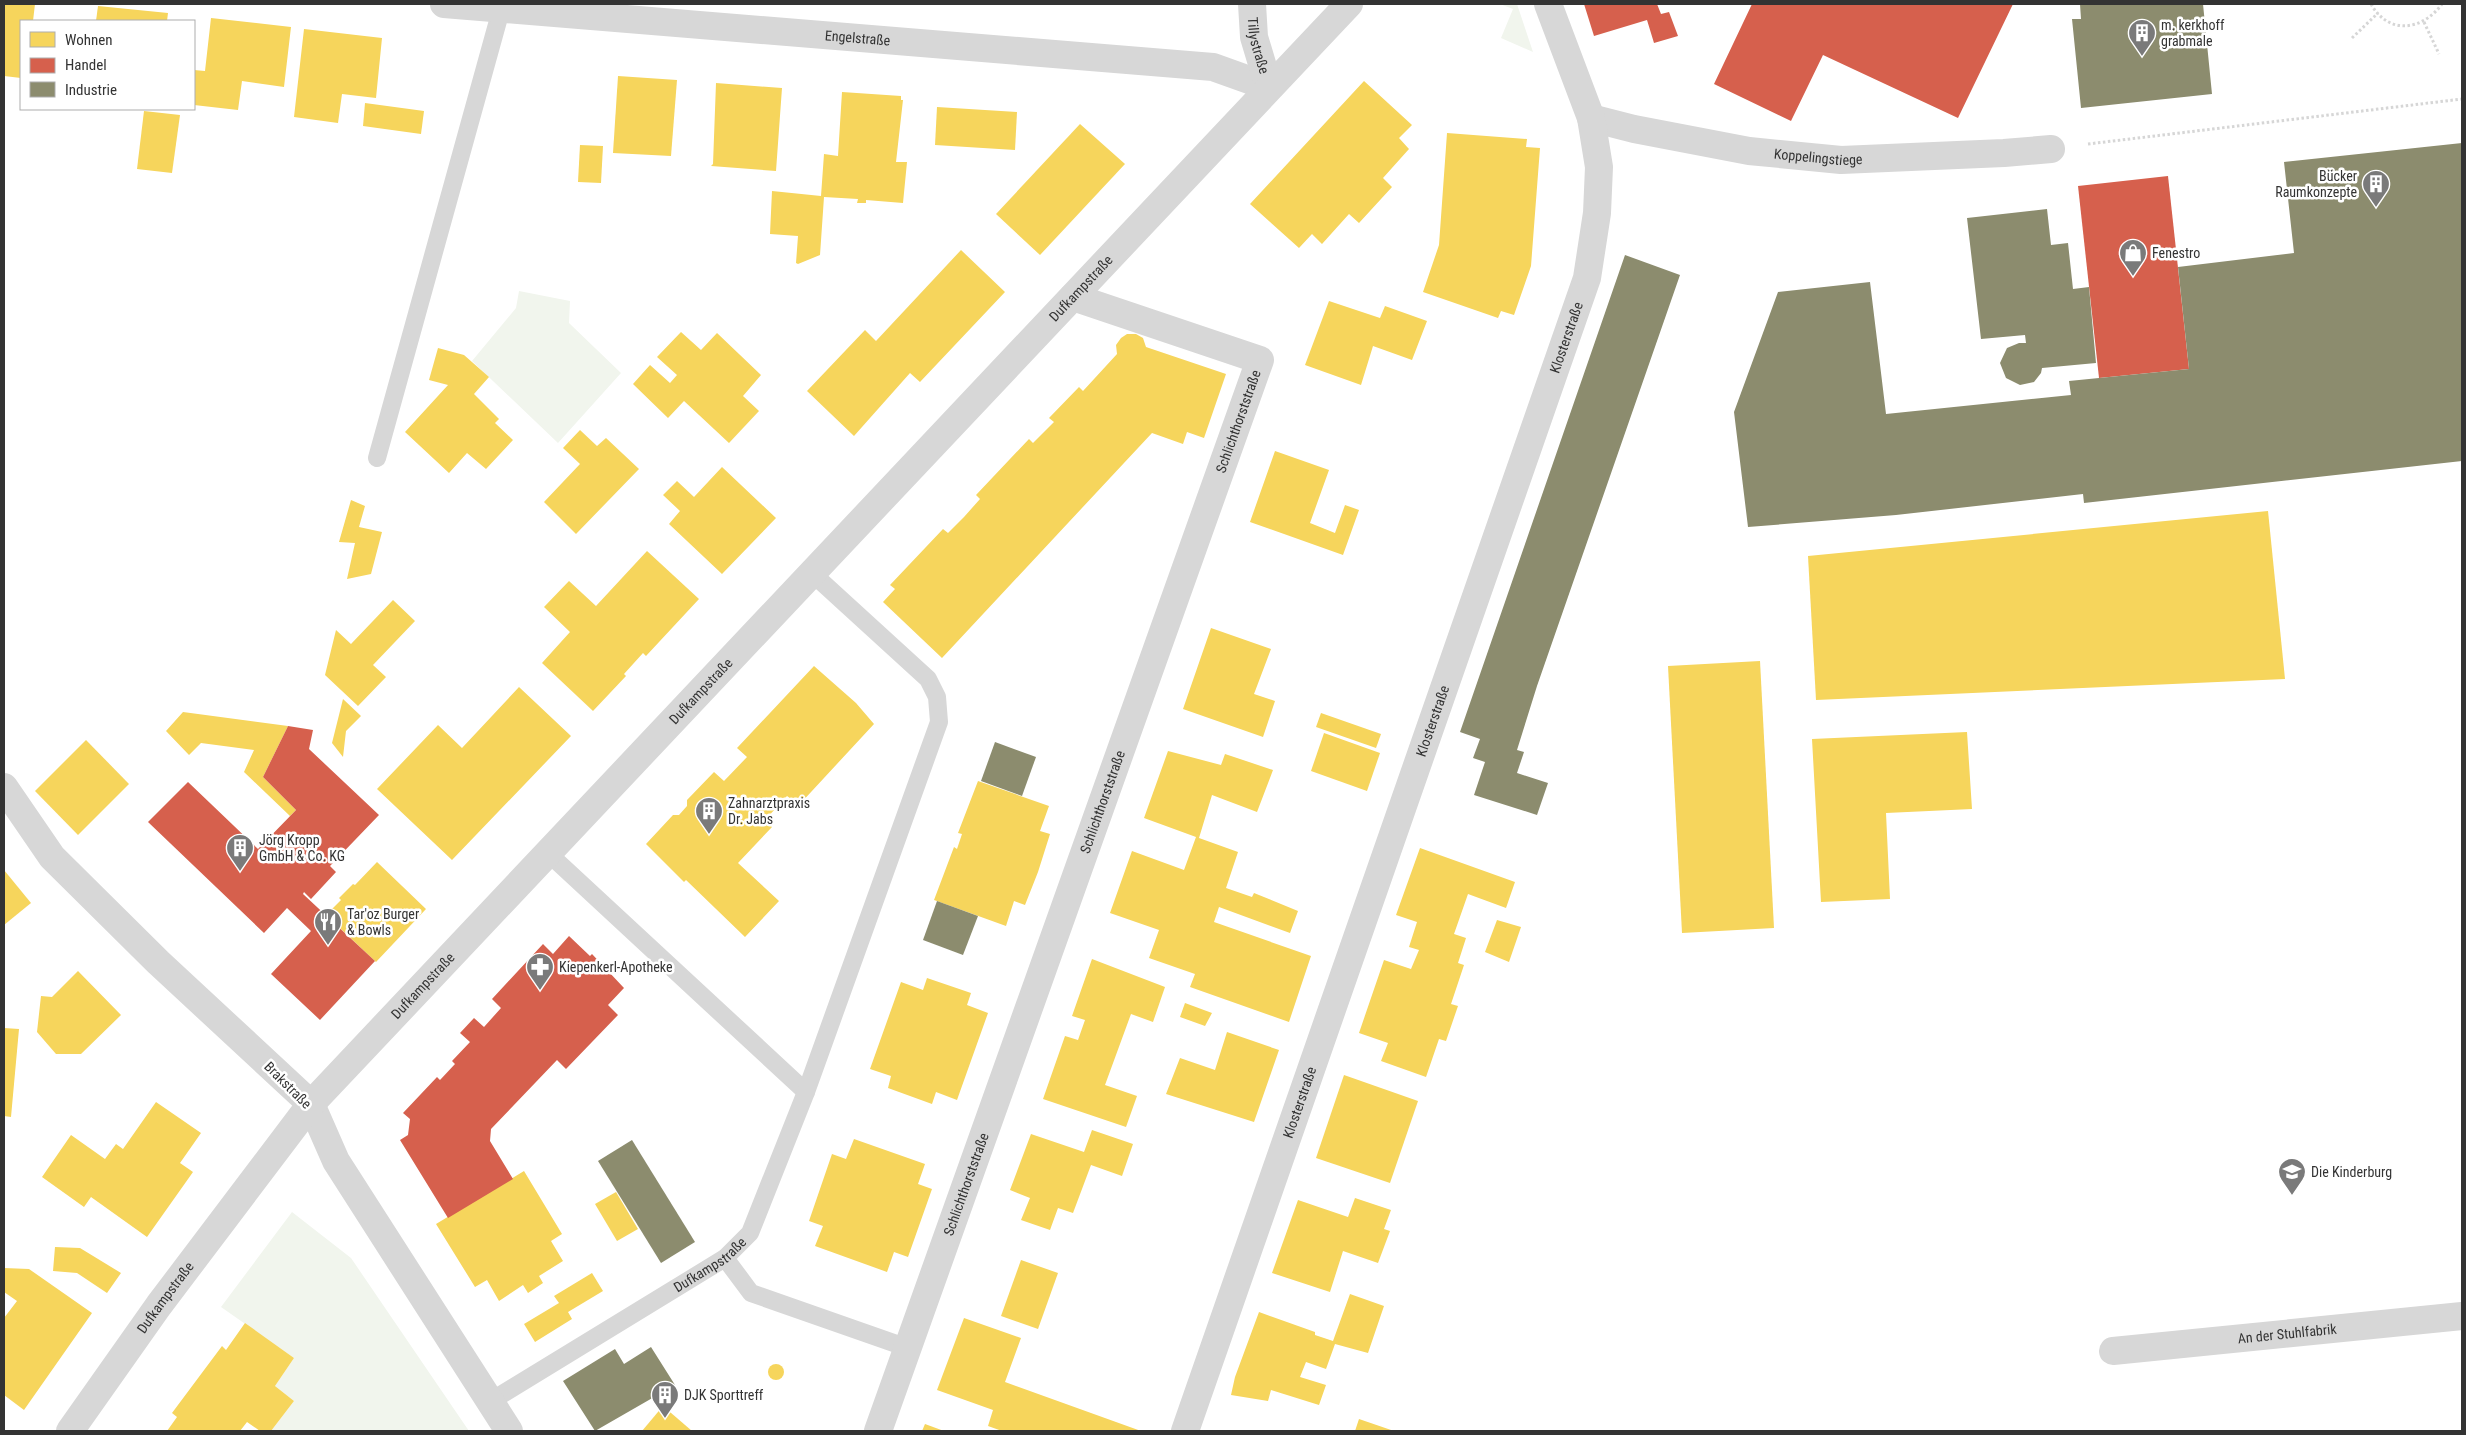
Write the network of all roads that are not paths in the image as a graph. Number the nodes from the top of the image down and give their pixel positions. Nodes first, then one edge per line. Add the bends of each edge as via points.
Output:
1 (444, 4) edge
2 (1252, 4) edge
3 (1349, 4) edge
4 (1548, 4) edge
5 (487, 7) edge
6 (1269, 87) junction
7 (1591, 118) junction
8 (2050, 149) road end
9 (1073, 297) junction
10 (377, 458) dead end
11 (814, 574) junction
12 (4, 787) edge
13 (548, 853) junction
14 (806, 1092) junction
15 (311, 1104) junction
16 (725, 1258) junction
17 (2462, 1316) edge
18 (908, 1348) junction
19 (2113, 1351) dead end
20 (491, 1401) junction
21 (70, 1431) edge
22 (509, 1431) edge
23 (878, 1431) edge
24 (1185, 1431) edge

1 - 5 street, Engelstraße
2 - 6 street, Tillystraße via 1254,37
3 - 6 street, Dufkampstraße
4 - 7 street, Klosterstraße
5 - 6 street, Engelstraße via 1213,67
5 - 10 lane
6 - 9 street, Dufkampstraße
7 - 8 street, Koppelingstiege via 1749,152 1841,160
7 - 24 street, Klosterstraße via 1599,167 1598,213 1587,278
9 - 11 street, Dufkampstraße
9 - 18 street, Schlichthorststraße via 1260,360
11 - 13 street, Dufkampstraße
11 - 14 lane, Dufkampstraße via 928,679 937,697 939,722
12 - 15 street, Brakstraße via 52,857 158,962
13 - 14 lane
13 - 15 street, Dufkampstraße
14 - 16 lane, Dufkampstraße via 750,1233
15 - 20 street, Brakstraße via 336,1161
15 - 21 street, Dufkampstraße via 159,1305
16 - 18 lane via 751,1293
16 - 20 lane, Dufkampstraße
17 - 19 street, An der Stuhlfabrik
18 - 23 street, Schlichthorststraße
20 - 22 street, Brakstraße

